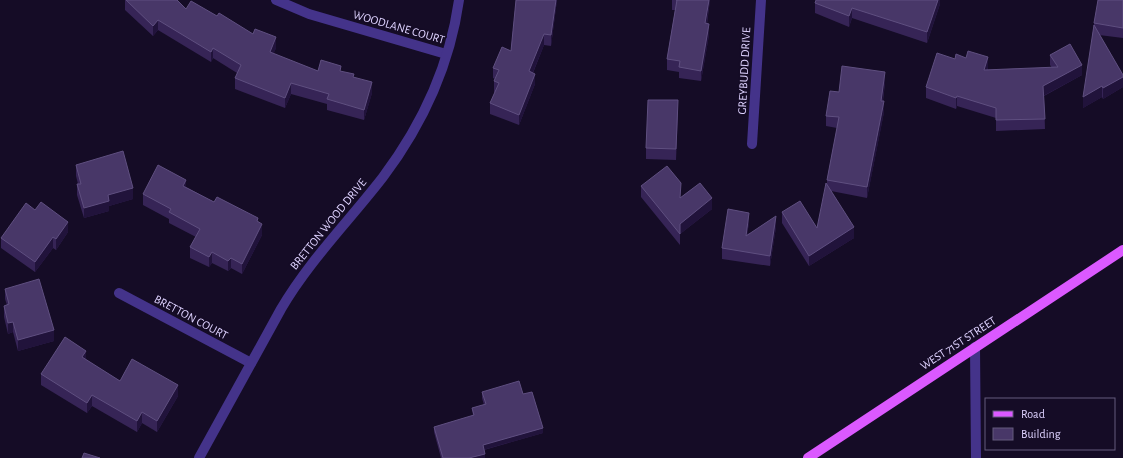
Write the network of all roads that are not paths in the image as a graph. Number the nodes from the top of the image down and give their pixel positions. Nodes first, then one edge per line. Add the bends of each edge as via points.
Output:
1 (276, 0) edge
2 (460, 0) edge
3 (761, 0) edge
4 (446, 54) junction
5 (752, 144) dead end
6 (1123, 250) edge
7 (119, 293) dead end
8 (975, 347) junction
9 (251, 363) junction
10 (199, 458) edge
11 (808, 458) edge
12 (976, 458) edge

1 - 4 street, WOODLANE COURT via 309,14
2 - 4 street, BRETTON WOOD DRIVE
3 - 5 street, GREYBUDD DRIVE
4 - 9 street, BRETTON WOOD DRIVE via 427,103 402,149 381,179 295,285
6 - 8 main road, WEST 71ST STREET
7 - 9 street, BRETTON COURT
8 - 11 main road, WEST 71ST STREET
8 - 12 street
9 - 10 street, BRETTON WOOD DRIVE

